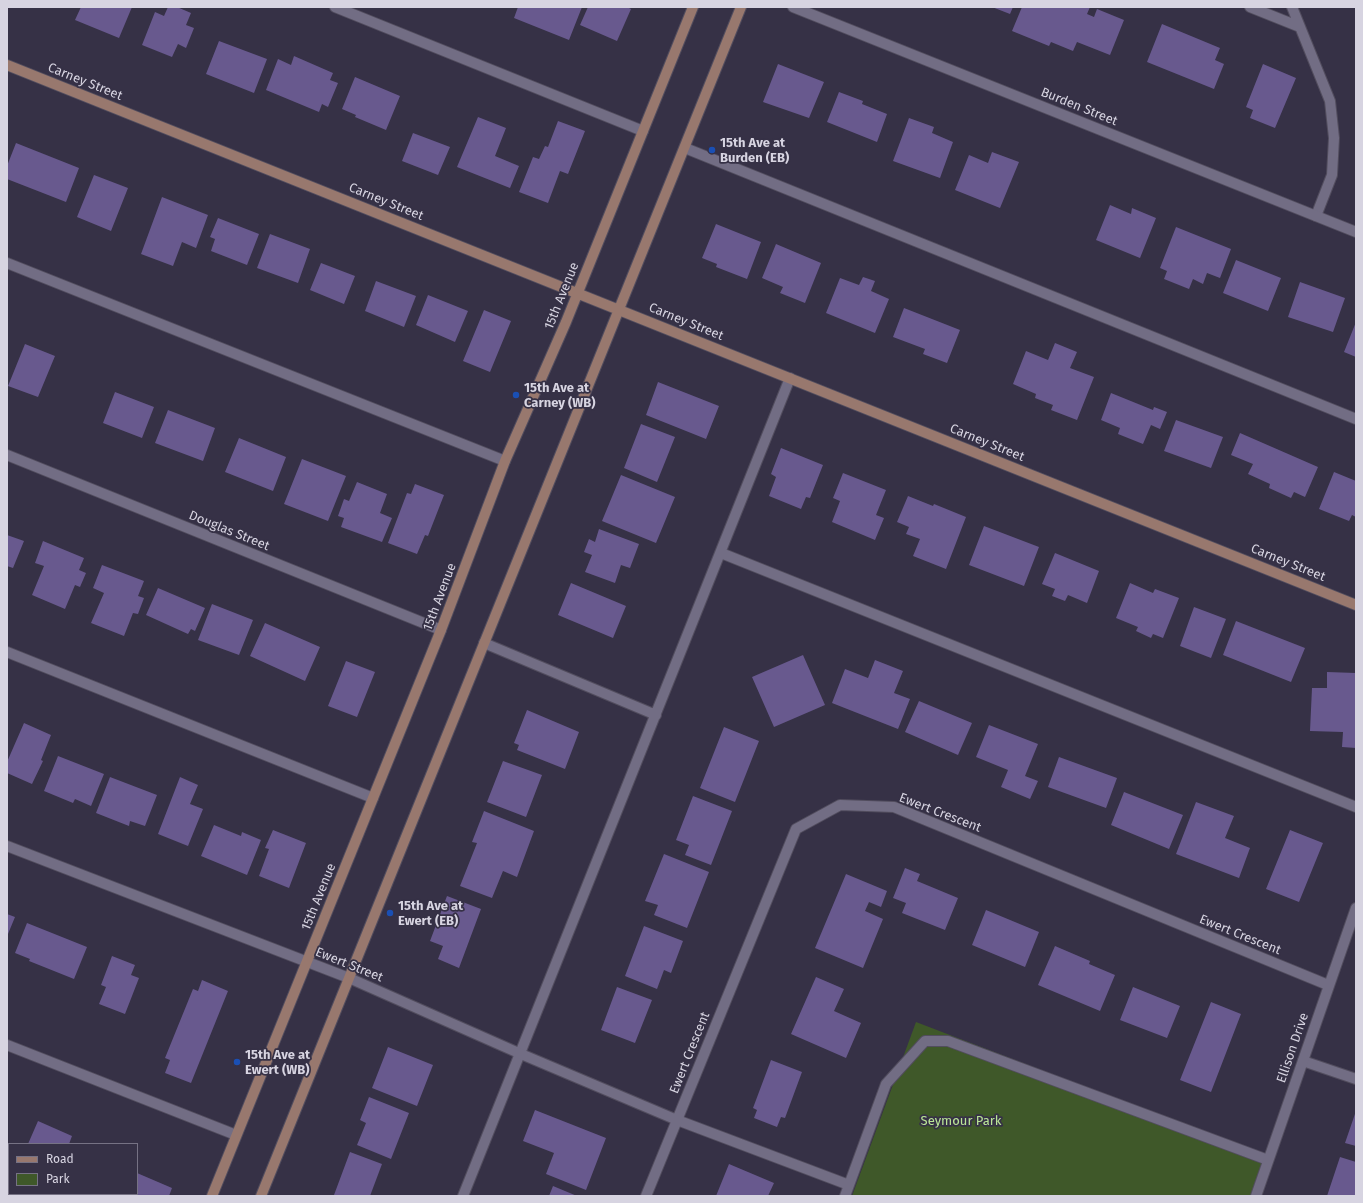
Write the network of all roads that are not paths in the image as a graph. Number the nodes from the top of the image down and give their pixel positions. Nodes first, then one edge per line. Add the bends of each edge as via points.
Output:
1 (335, 7) edge
2 (693, 7) edge
3 (742, 7) edge
4 (793, 7) edge
5 (1250, 7) edge
6 (1292, 7) edge
7 (1300, 27) junction
8 (7, 65) edge
9 (643, 131) junction
10 (684, 148) junction
11 (1316, 216) junction
12 (1356, 232) edge
13 (7, 263) edge
14 (578, 293) junction
15 (619, 309) junction
16 (790, 378) junction
17 (1356, 419) edge
18 (7, 455) edge
19 (505, 461) junction
20 (722, 553) junction
21 (1356, 605) edge
22 (441, 630) junction
23 (484, 643) junction
24 (7, 652) edge
25 (656, 715) junction
26 (373, 798) junction
27 (1356, 807) edge
28 (7, 846) edge
29 (1356, 908) edge
30 (307, 962) junction
31 (349, 978) junction
32 (1328, 986) junction
33 (7, 1045) edge
34 (521, 1054) junction
35 (1303, 1061) junction
36 (1356, 1079) edge
37 (677, 1120) junction
38 (236, 1135) junction
39 (1268, 1160) junction
40 (849, 1185) junction
41 (212, 1196) edge
42 (260, 1196) edge
43 (463, 1196) edge
44 (646, 1196) edge
45 (845, 1196) edge
46 (1256, 1196) edge

1 - 9 street
2 - 9 main road, 15th Avenue
3 - 10 main road
4 - 11 street, Burden Street
5 - 7 street
6 - 7 street
7 - 11 street via 1330,101 1334,138 1332,175
8 - 14 main road, Carney Street
9 - 14 main road, 15th Avenue
10 - 15 main road
10 - 17 street
11 - 12 street, Burden Street
13 - 19 street
14 - 15 main road, Carney Street
14 - 19 main road, 15th Avenue
15 - 16 main road, Carney Street
15 - 23 main road
16 - 20 street
16 - 21 main road, Carney Street
18 - 22 street, Douglas Street
19 - 22 main road, 15th Avenue
20 - 25 street
20 - 27 street
22 - 26 main road, 15th Avenue
23 - 25 street
23 - 31 main road
24 - 26 street
25 - 34 street
26 - 30 main road, 15th Avenue
28 - 30 street, Ewert Street
29 - 32 street, Ellison Drive
30 - 31 street, Ewert Street
30 - 38 main road, 15th Avenue
31 - 34 street, Ewert Street
31 - 42 main road
32 - 35 street, Ellison Drive
32 - 37 street, Ewert Crescent via 894,807 840,805 796,829
33 - 38 street
34 - 37 street, Ewert Street
34 - 43 street
35 - 36 street
35 - 39 street, Ellison Drive
37 - 40 street, Ewert Street
37 - 44 street, Ewert Crescent
38 - 41 main road, 15th Avenue
39 - 40 street via 948,1041 925,1041 886,1084
39 - 46 street, Ellison Drive
40 - 45 street

